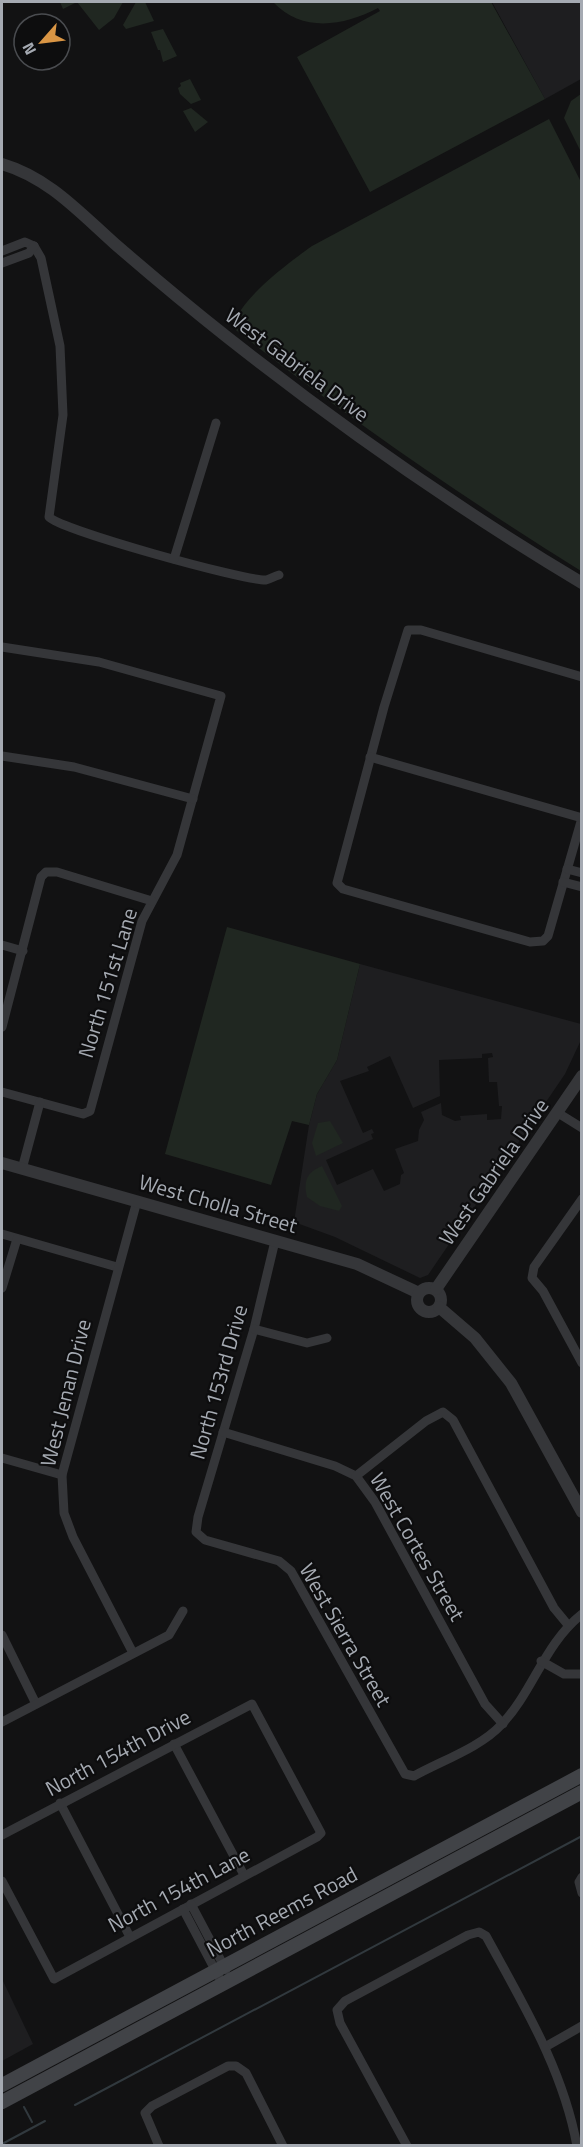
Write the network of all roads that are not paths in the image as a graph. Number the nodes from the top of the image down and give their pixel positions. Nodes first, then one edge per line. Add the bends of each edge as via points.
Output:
1 (2, 164) edge
2 (34, 246) junction
3 (2, 251) edge
4 (2, 263) edge
5 (216, 423) dead end
6 (174, 558) junction
7 (279, 575) dead end
8 (582, 583) edge
9 (2, 647) edge
10 (582, 677) edge
11 (2, 756) edge
12 (370, 757) junction
13 (193, 800) junction
14 (582, 818) edge
15 (567, 869) junction
16 (582, 873) edge
17 (563, 882) junction
18 (582, 887) edge
19 (152, 901) junction
20 (2, 945) edge
21 (23, 951) junction
22 (2, 1027) edge
23 (582, 1076) edge
24 (2, 1092) edge
25 (40, 1102) junction
26 (558, 1113) junction
27 (582, 1128) edge
28 (2, 1163) edge
29 (22, 1169) junction
30 (582, 1199) edge
31 (137, 1201) junction
32 (2, 1234) edge
33 (17, 1239) junction
34 (275, 1241) junction
35 (117, 1267) junction
36 (2, 1288) edge
37 (436, 1289) junction
38 (419, 1293) junction
39 (439, 1307) junction
40 (254, 1329) junction
41 (327, 1338) dead end
42 (582, 1363) edge
43 (223, 1431) junction
44 (2, 1458) edge
45 (62, 1475) junction
46 (357, 1476) junction
47 (582, 1512) edge
48 (196, 1532) joint
49 (183, 1611) dead end
50 (582, 1614) edge
51 (568, 1625) junction
52 (2, 1635) edge
53 (133, 1653) junction
54 (541, 1661) junction
55 (580, 1674) edge
56 (36, 1704) junction
57 (2, 1722) edge
58 (503, 1724) junction
59 (174, 1744) junction
60 (582, 1775) edge
61 (582, 1792) edge
62 (60, 1803) junction
63 (321, 1833) joint
64 (2, 1835) edge
65 (244, 1875) junction
66 (580, 1880) edge
67 (2, 1881) edge
68 (582, 1893) edge
69 (187, 1906) junction
70 (130, 1937) junction
71 (220, 1969) junction
72 (227, 1982) junction
73 (582, 2026) edge
74 (545, 2047) junction
75 (28, 2071) junction
76 (2, 2085) edge
77 (35, 2085) junction
78 (2, 2102) edge
79 (159, 2145) edge
80 (284, 2145) edge
81 (407, 2145) edge
82 (577, 2145) edge

1 - 8 street, West Gabriela Drive via 38,178 58,192 227,337 346,428 497,531
2 - 3 street via 25,242
2 - 4 street via 29,253
2 - 6 street via 41,258 60,346 63,416 49,517 54,523 87,534
5 - 6 street
6 - 7 street via 266,580
9 - 13 street, North 151st Lane via 99,662 221,696
10 - 12 street via 421,630 408,630
11 - 13 street via 74,767
12 - 14 street
12 - 17 street via 337,883 343,889 530,942 543,941 548,936
13 - 19 street, North 151st Lane via 177,855
14 - 15 street
15 - 16 street
15 - 17 street
17 - 18 street
19 - 21 street via 46,872 40,877
19 - 25 street, North 151st Lane via 142,921 90,1112 83,1114
20 - 21 street
21 - 22 street
23 - 26 street, West Gabriela Drive
24 - 25 street
25 - 29 street
26 - 27 street
26 - 37 street, West Gabriela Drive
28 - 29 street, West Cholla Street
29 - 31 street, West Cholla Street
30 - 42 street via 534,1267 532,1278
31 - 34 street, West Cholla Street
31 - 35 street, West Jenan Drive
32 - 33 street
33 - 35 street
33 - 36 street
34 - 38 street, West Cholla Street via 357,1264
34 - 40 street, North 153rd Drive
35 - 45 street, West Jenan Drive
37 - 38 street via 425,1288
37 - 39 street via 442,1299
38 - 39 street via 417,1301 421,1308 428,1312
39 - 47 street via 475,1338 511,1383
40 - 41 street via 308,1343
40 - 43 street, North 153rd Drive
43 - 46 street, West Cortes Street
43 - 48 street, North 153rd Drive
44 - 45 street
45 - 53 street, West Jenan Drive via 64,1513 73,1537
46 - 51 street via 443,1412 453,1420 554,1608
46 - 58 street, West Cortes Street via 380,1511 484,1704
48 - 58 street, West Sierra Street via 205,1540 279,1561 291,1571 405,1774 414,1776 490,1737
49 - 53 street via 169,1635
50 - 51 street
51 - 54 street
52 - 56 street
53 - 56 street
54 - 55 street via 564,1674
54 - 58 street
56 - 57 street
59 - 62 street, North 154th Drive
59 - 63 street, North 154th Drive via 252,1704
59 - 65 street
60 - 71 main road, North Reems Road
61 - 72 main road, North Reems Road
62 - 64 street, North 154th Drive
62 - 70 street
63 - 65 street, North 154th Lane
65 - 69 street, North 154th Lane
66 - 68 street
67 - 70 street, North 154th Lane via 54,1979
69 - 70 street, North 154th Lane
69 - 71 street
71 - 72 street
71 - 75 main road, North Reems Road
72 - 77 main road, North Reems Road
73 - 74 street
74 - 81 street via 486,1936 479,1932 345,2001 337,2010 340,2023
74 - 82 street via 570,2109
75 - 76 main road, North Reems Road
75 - 77 main road
77 - 78 main road, North Reems Road
79 - 80 street via 145,2113 200,2081 236,2066 246,2073

